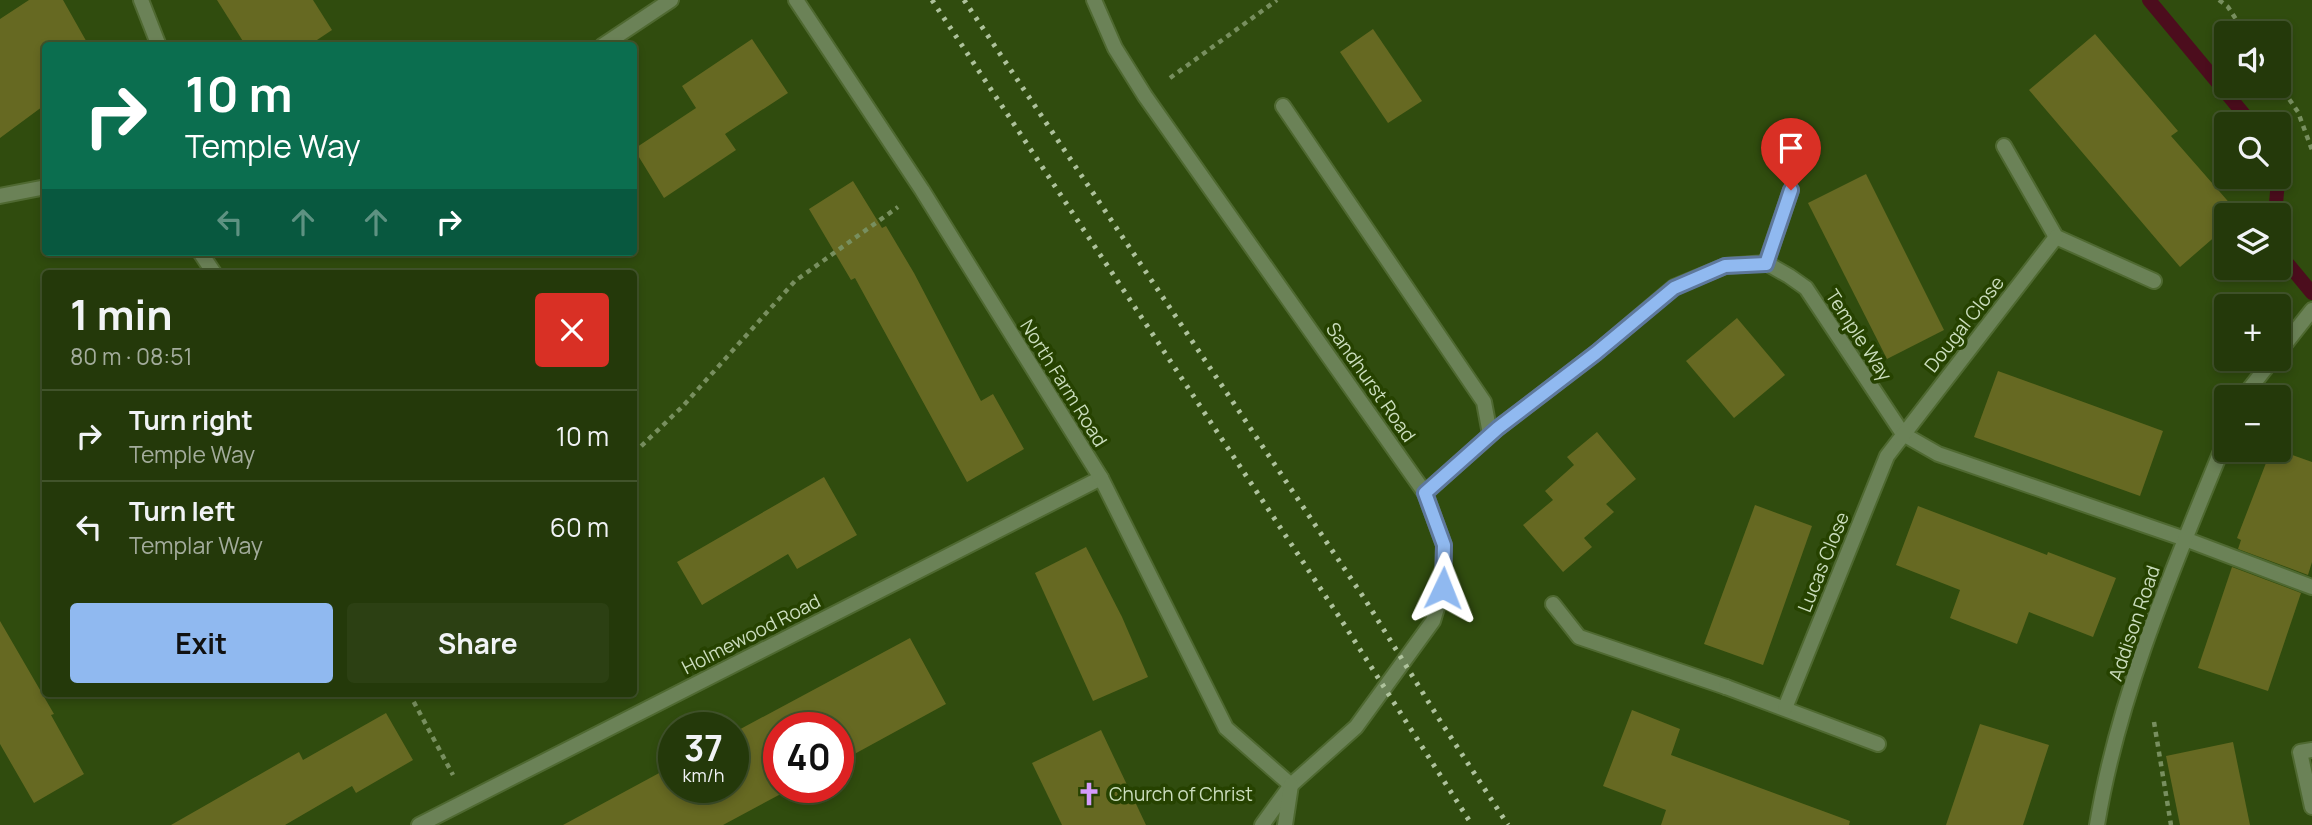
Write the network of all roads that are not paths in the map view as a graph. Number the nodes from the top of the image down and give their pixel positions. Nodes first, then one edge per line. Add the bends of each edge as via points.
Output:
1 (141, 0) edge
2 (671, 0) edge
3 (796, 0) edge
4 (1094, 0) edge
5 (157, 42) edge
6 (608, 42) edge
7 (1283, 106) dead end
8 (2004, 146) dead end
9 (42, 188) edge
10 (1791, 190) dead end
11 (1, 194) edge
12 (2056, 237) junction
13 (1766, 264) junction
14 (2154, 281) dead end
15 (2312, 310) edge
16 (2291, 337) edge
17 (2264, 371) edge
18 (2252, 385) edge
19 (1490, 434) junction
20 (1903, 434) junction
21 (2217, 462) edge
22 (1101, 478) junction
23 (1425, 493) junction
24 (2185, 539) junction
25 (2312, 587) edge
26 (1553, 604) dead end
27 (1785, 708) junction
28 (1878, 744) dead end
29 (2312, 750) edge
30 (1291, 785) junction
31 (2312, 807) edge
32 (419, 825) edge
33 (1262, 825) edge
34 (1285, 825) edge
35 (2097, 825) edge

1 - 5 street
2 - 6 street
3 - 22 street, North Farm Road via 922,190
4 - 23 street, Sandhurst Road via 1115,48 1145,96
7 - 19 street via 1484,402
8 - 12 street
9 - 11 street
10 - 13 street
12 - 14 street
12 - 20 street, Dougal Close
13 - 19 street via 1725,266 1674,288
13 - 20 street, Temple Way via 1806,288
15 - 16 street
17 - 18 street
19 - 23 street
20 - 24 street, Temple Way via 1938,454
20 - 27 street, Lucas Close via 1887,456
21 - 24 street, Addison Road
22 - 30 street, North Farm Road via 1226,728
22 - 32 street, Holmewood Road
23 - 30 street, Sandhurst Road via 1444,545 1443,588 1433,621 1356,727
24 - 25 street, Temple Way
24 - 35 street, Addison Road via 2142,654 2104,782
26 - 27 street via 1579,637
27 - 28 street
29 - 31 street via 2300,752
30 - 33 street, Sandhurst Road
30 - 34 street

